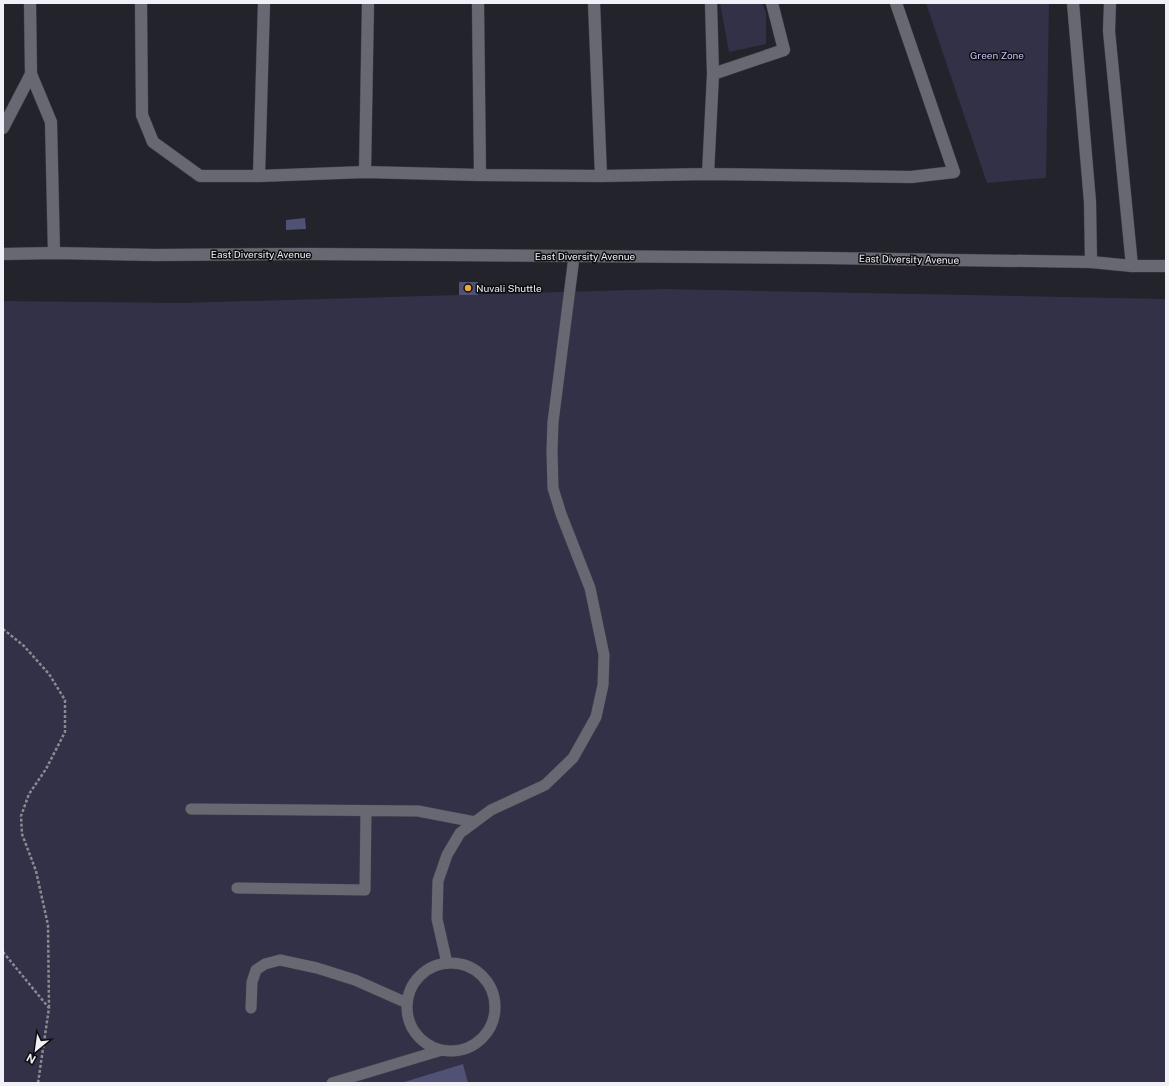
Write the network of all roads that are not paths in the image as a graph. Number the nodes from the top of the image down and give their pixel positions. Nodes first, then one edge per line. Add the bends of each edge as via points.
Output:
1 (30, 3) edge
2 (141, 3) edge
3 (264, 3) edge
4 (368, 3) edge
5 (478, 3) edge
6 (594, 3) edge
7 (711, 3) edge
8 (772, 3) edge
9 (896, 3) edge
10 (1073, 3) edge
11 (1110, 3) edge
12 (31, 74) junction
13 (713, 74) junction
14 (3, 128) edge
15 (365, 172) junction
16 (708, 174) junction
17 (480, 175) junction
18 (259, 176) junction
19 (601, 176) junction
20 (54, 253) junction
21 (3, 254) edge
22 (574, 257) junction
23 (1091, 262) junction
24 (1132, 266) junction
25 (1166, 266) edge
26 (191, 809) dead end
27 (366, 811) junction
28 (475, 822) junction
29 (237, 888) dead end
30 (447, 963) junction
31 (407, 1003) junction
32 (251, 1008) dead end
33 (442, 1050) junction
34 (332, 1083) edge

1 - 12 street
2 - 18 street via 142,115 153,142 200,176
3 - 18 street
4 - 15 street
5 - 17 street
6 - 19 street
7 - 13 street
8 - 13 street via 784,50
9 - 16 street via 954,172 911,177
10 - 23 street via 1090,202
11 - 24 street via 1109,31
12 - 14 street
12 - 20 street via 51,122
13 - 16 street
15 - 17 street
15 - 18 street
16 - 19 street
17 - 19 street
20 - 21 street, East Diversity Avenue
20 - 22 street, East Diversity Avenue
22 - 23 street, East Diversity Avenue
22 - 28 lane via 553,422 553,488 590,588 604,655 603,685 596,717 573,758 545,784 491,810
23 - 24 street, East Diversity Avenue
24 - 25 street, East Diversity Avenue
26 - 27 lane
27 - 28 lane via 418,811
27 - 29 lane via 365,890
28 - 30 lane via 460,833 447,854 438,881 437,919
30 - 31 lane via 425,970 415,980 408,994
30 - 33 lane via 468,966 480,974 490,985 495,1013 490,1027 482,1038 470,1047 456,1051
31 - 32 lane via 355,980 280,960 265,964 256,970 252,982
31 - 33 lane via 410,1023 417,1036 428,1045
33 - 34 lane

